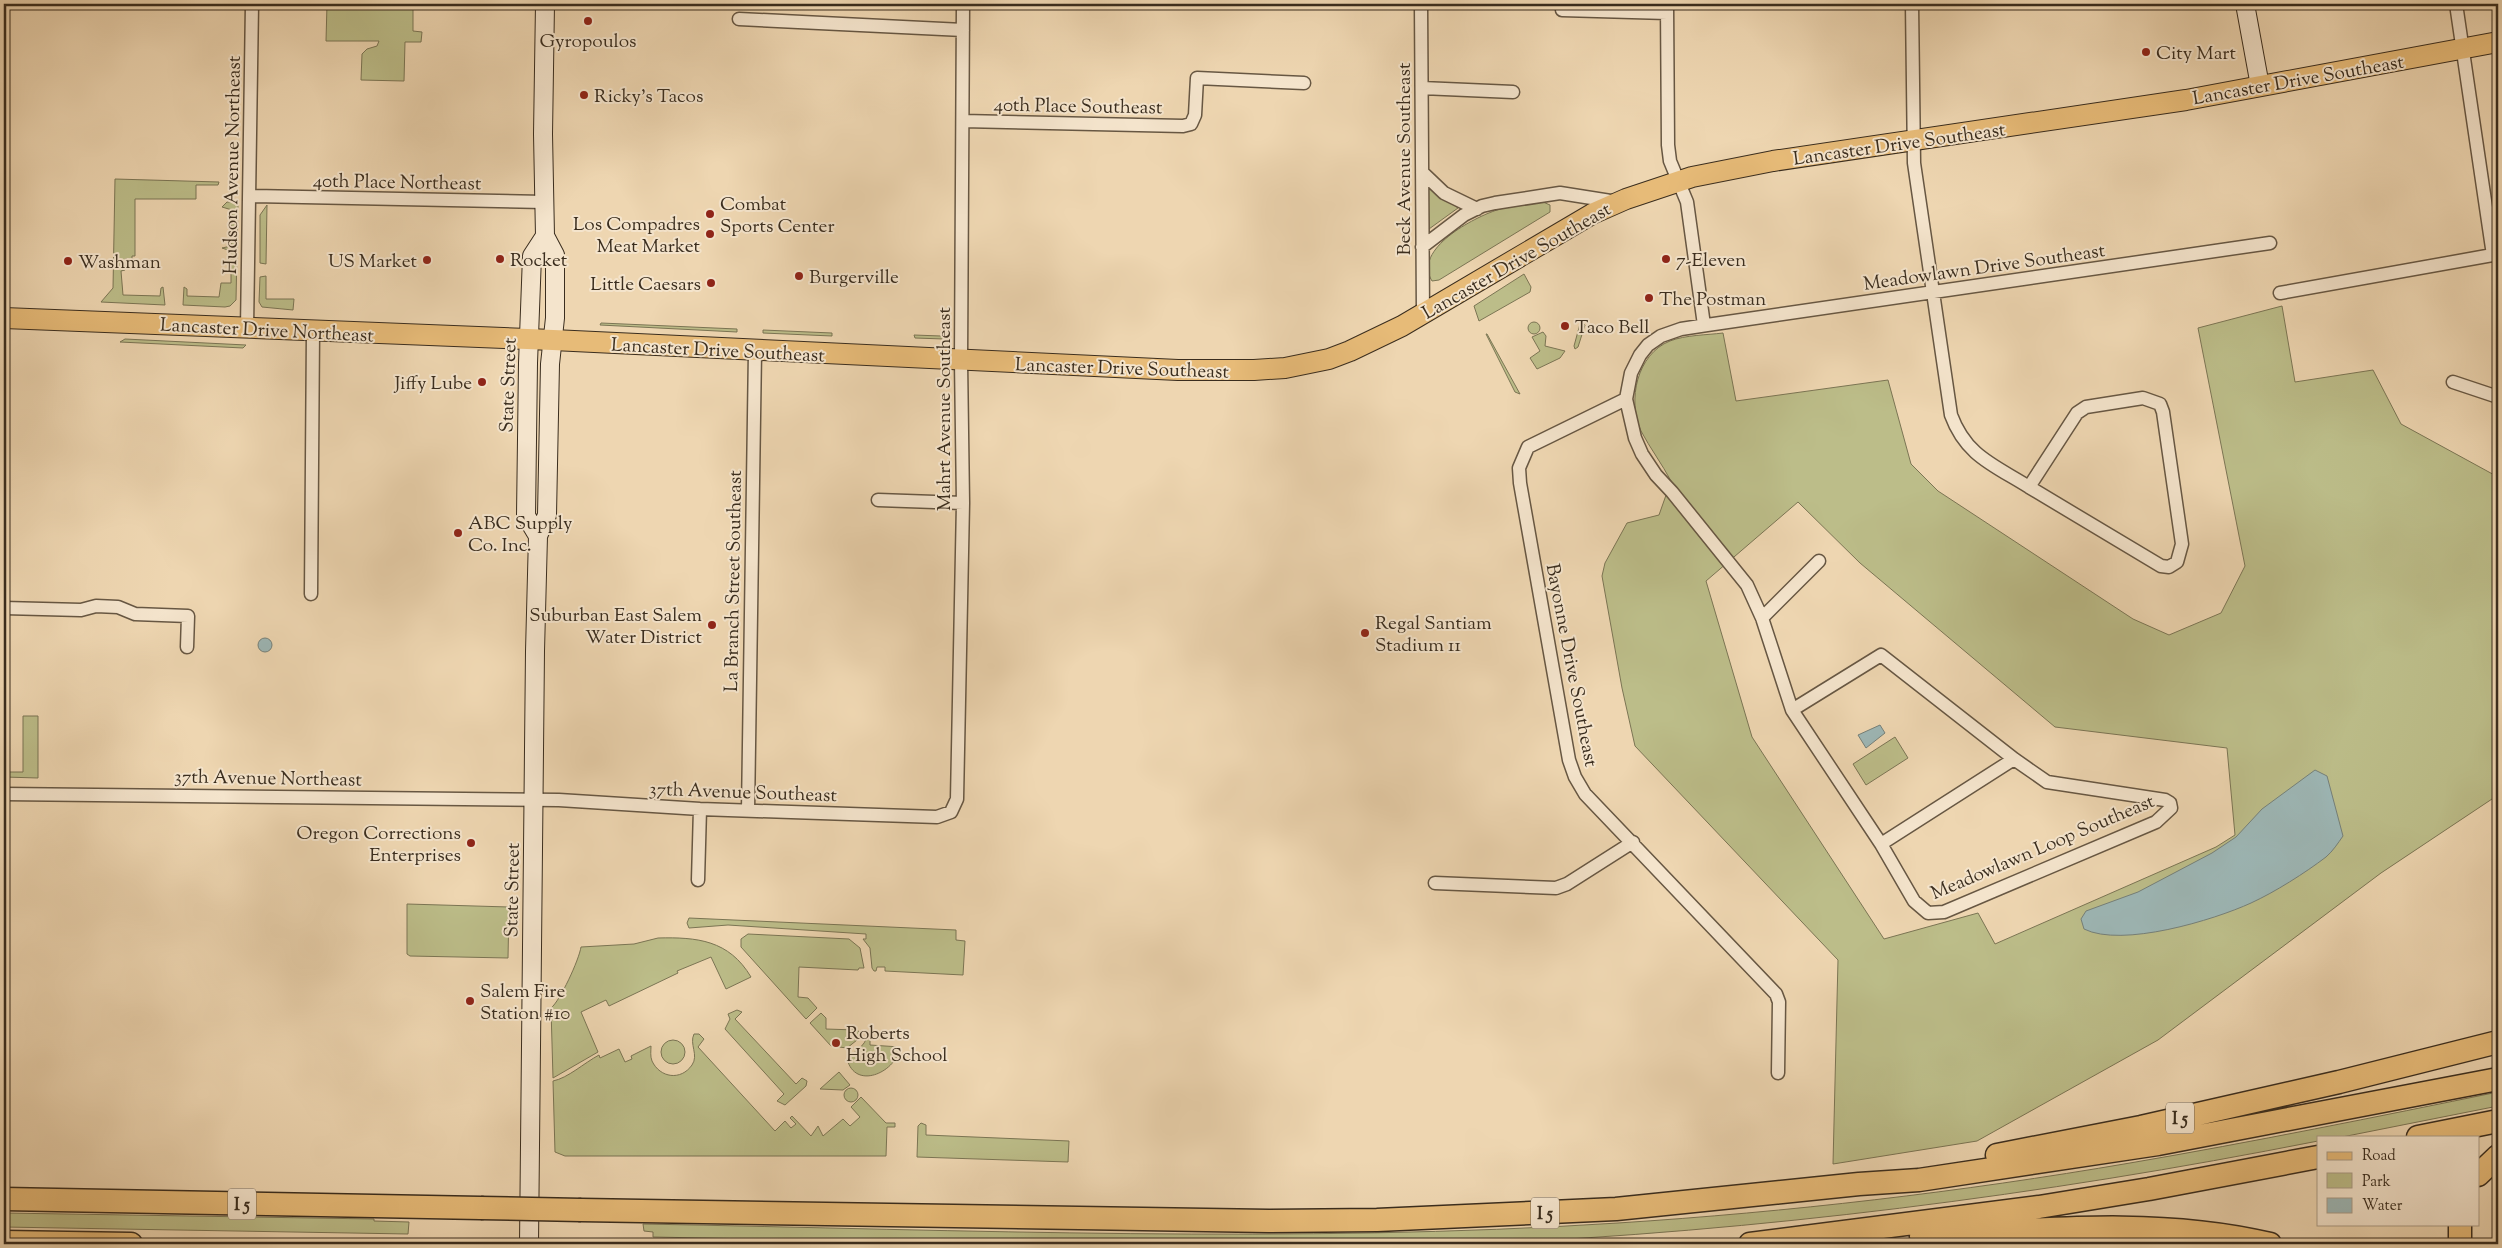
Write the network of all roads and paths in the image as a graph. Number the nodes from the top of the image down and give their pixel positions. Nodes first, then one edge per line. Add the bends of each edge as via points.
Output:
1 (252, 4) edge
2 (545, 4) edge
3 (963, 4) edge
4 (1421, 4) edge
5 (1912, 4) edge
6 (2244, 4) edge
7 (2456, 4) edge
8 (1667, 8) edge
9 (1562, 10) dead end
10 (739, 18) dead end
11 (963, 30) junction
12 (2498, 42) edge
13 (2463, 49) junction
14 (1304, 83) dead end
15 (2260, 86) junction
16 (1422, 88) junction
17 (1513, 92) dead end
18 (963, 121) junction
19 (1912, 141) junction
20 (1422, 172) junction
21 (1679, 181) junction
22 (250, 196) junction
23 (544, 202) junction
24 (1617, 202) junction
25 (1477, 209) junction
26 (545, 236) junction
27 (2270, 243) dead end
28 (1422, 247) junction
29 (2496, 254) edge
30 (1932, 292) junction
31 (2280, 293) dead end
32 (1423, 314) junction
33 (4, 318) edge
34 (1704, 325) junction
35 (248, 328) junction
36 (313, 331) junction
37 (530, 340) junction
38 (552, 340) junction
39 (755, 350) junction
40 (961, 361) junction
41 (2454, 382) dead end
42 (2498, 397) edge
43 (1626, 400) junction
44 (2029, 487) junction
45 (878, 500) dead end
46 (963, 503) junction
47 (538, 536) junction
48 (1819, 561) dead end
49 (311, 594) dead end
50 (4, 608) edge
51 (1762, 618) junction
52 (187, 647) dead end
53 (1792, 710) junction
54 (2014, 759) junction
55 (4, 794) edge
56 (533, 800) junction
57 (700, 809) junction
58 (748, 811) junction
59 (951, 812) joint
60 (1633, 842) junction
61 (1882, 844) junction
62 (698, 880) dead end
63 (1435, 883) dead end
64 (2498, 1042) edge
65 (1778, 1073) dead end
66 (2498, 1078) edge
67 (2498, 1121) edge
68 (2423, 1136) edge
69 (2498, 1156) edge
70 (2317, 1157) edge
71 (2480, 1173) edge
72 (1859, 1184) junction
73 (4, 1199) edge
74 (2460, 1226) edge
75 (4, 1242) edge
76 (1759, 1243) edge
77 (131, 1244) edge
78 (529, 1244) edge
79 (2270, 1244) edge
80 (2460, 1244) edge

1 - 22 street, Hudson Avenue Northeast
2 - 23 main road, State Street
3 - 11 street, Mahrt Avenue Southeast
4 - 16 street, Beck Avenue Southeast
5 - 19 street
6 - 15 main road
7 - 13 street
8 - 9 street
8 - 21 street via 1668,145 1670,161
10 - 11 street
11 - 18 street, Mahrt Avenue Southeast
12 - 13 main road, Lancaster Drive Southeast
13 - 15 main road, Lancaster Drive Southeast
13 - 29 street
14 - 18 street, 40th Place Southeast via 1197,78 1195,115 1191,124 1183,126
15 - 19 main road, Lancaster Drive Southeast via 2099,114
16 - 17 street
16 - 20 street, Beck Avenue Southeast
18 - 40 street, Mahrt Avenue Southeast
19 - 21 main road, Lancaster Drive Southeast via 1774,161
19 - 30 street
20 - 25 street via 1444,193
20 - 28 street, Beck Avenue Southeast
21 - 24 main road, Lancaster Drive Southeast
21 - 34 street via 1687,202
22 - 23 street, 40th Place Northeast
22 - 35 street, Hudson Avenue Northeast
23 - 26 main road, State Street
24 - 25 street via 1560,193
24 - 32 main road, Lancaster Drive Southeast via 1555,234
25 - 28 street
26 - 37 main road, State Street via 532,256
26 - 38 main road, State Street via 555,254
27 - 30 street, Meadowlawn Drive Southeast
28 - 32 street, Beck Avenue Southeast
29 - 31 street
30 - 34 street, Meadowlawn Drive Southeast
30 - 44 street via 1956,430 1972,452
32 - 40 main road, Lancaster Drive Southeast via 1354,350 1285,368 1194,371
33 - 35 main road, Lancaster Drive Northeast
34 - 43 street, Meadowlawn Drive Southeast via 1670,332 1648,345 1631,373
35 - 36 main road, Lancaster Drive Northeast
36 - 37 main road, Lancaster Drive Northeast
36 - 49 street
37 - 38 main road, Lancaster Drive Southeast
37 - 47 main road, State Street via 526,516
38 - 39 main road, Lancaster Drive Southeast
38 - 47 main road, State Street via 547,515
39 - 40 main road, Lancaster Drive Southeast
39 - 58 street, La Branch Street Southeast
40 - 46 street, Mahrt Avenue Southeast
41 - 42 street
43 - 51 street, Meadowlawn Loop Southeast via 1635,438 1645,459 1747,585
43 - 60 street, Bayonne Drive Southeast via 1528,447 1519,468 1569,760 1585,794
44 - 44 street via 2077,413 2086,407 2143,398 2153,400 2160,404 2163,412 2182,544 2177,562 2169,567 2161,566
45 - 46 street
46 - 59 street, Mahrt Avenue Southeast via 957,799
47 - 56 main road, State Street
48 - 51 street
50 - 52 street via 81,610 96,606 118,607 135,614 188,616
51 - 53 street, Meadowlawn Loop Southeast
53 - 54 street, Meadowlawn Loop Southeast via 1881,655
53 - 61 street, Meadowlawn Loop Southeast
54 - 61 street
54 - 61 street, Meadowlawn Loop Southeast via 2047,782 2165,800 2171,808 2156,822 1935,914 1928,913 1914,901
55 - 56 street, 37th Avenue Northeast
56 - 57 street, 37th Avenue Southeast
56 - 78 main road, State Street
57 - 58 street, 37th Avenue Southeast
57 - 62 street
58 - 59 street, 37th Avenue Southeast via 937,817
60 - 63 street via 1556,888
60 - 65 street, Bayonne Drive Southeast via 1776,994 1779,1002
64 - 72 highway, I 5 via 2141,1127 1916,1168
66 - 72 highway, I 5 via 2098,1155 1919,1180
67 - 68 highway
69 - 71 highway
70 - 76 highway via 2048,1205
72 - 73 highway, I 5, bridge via 1625,1208 1269,1222
74 - 80 highway
75 - 77 highway
76 - 79 highway via 2155,1228 2201,1231

